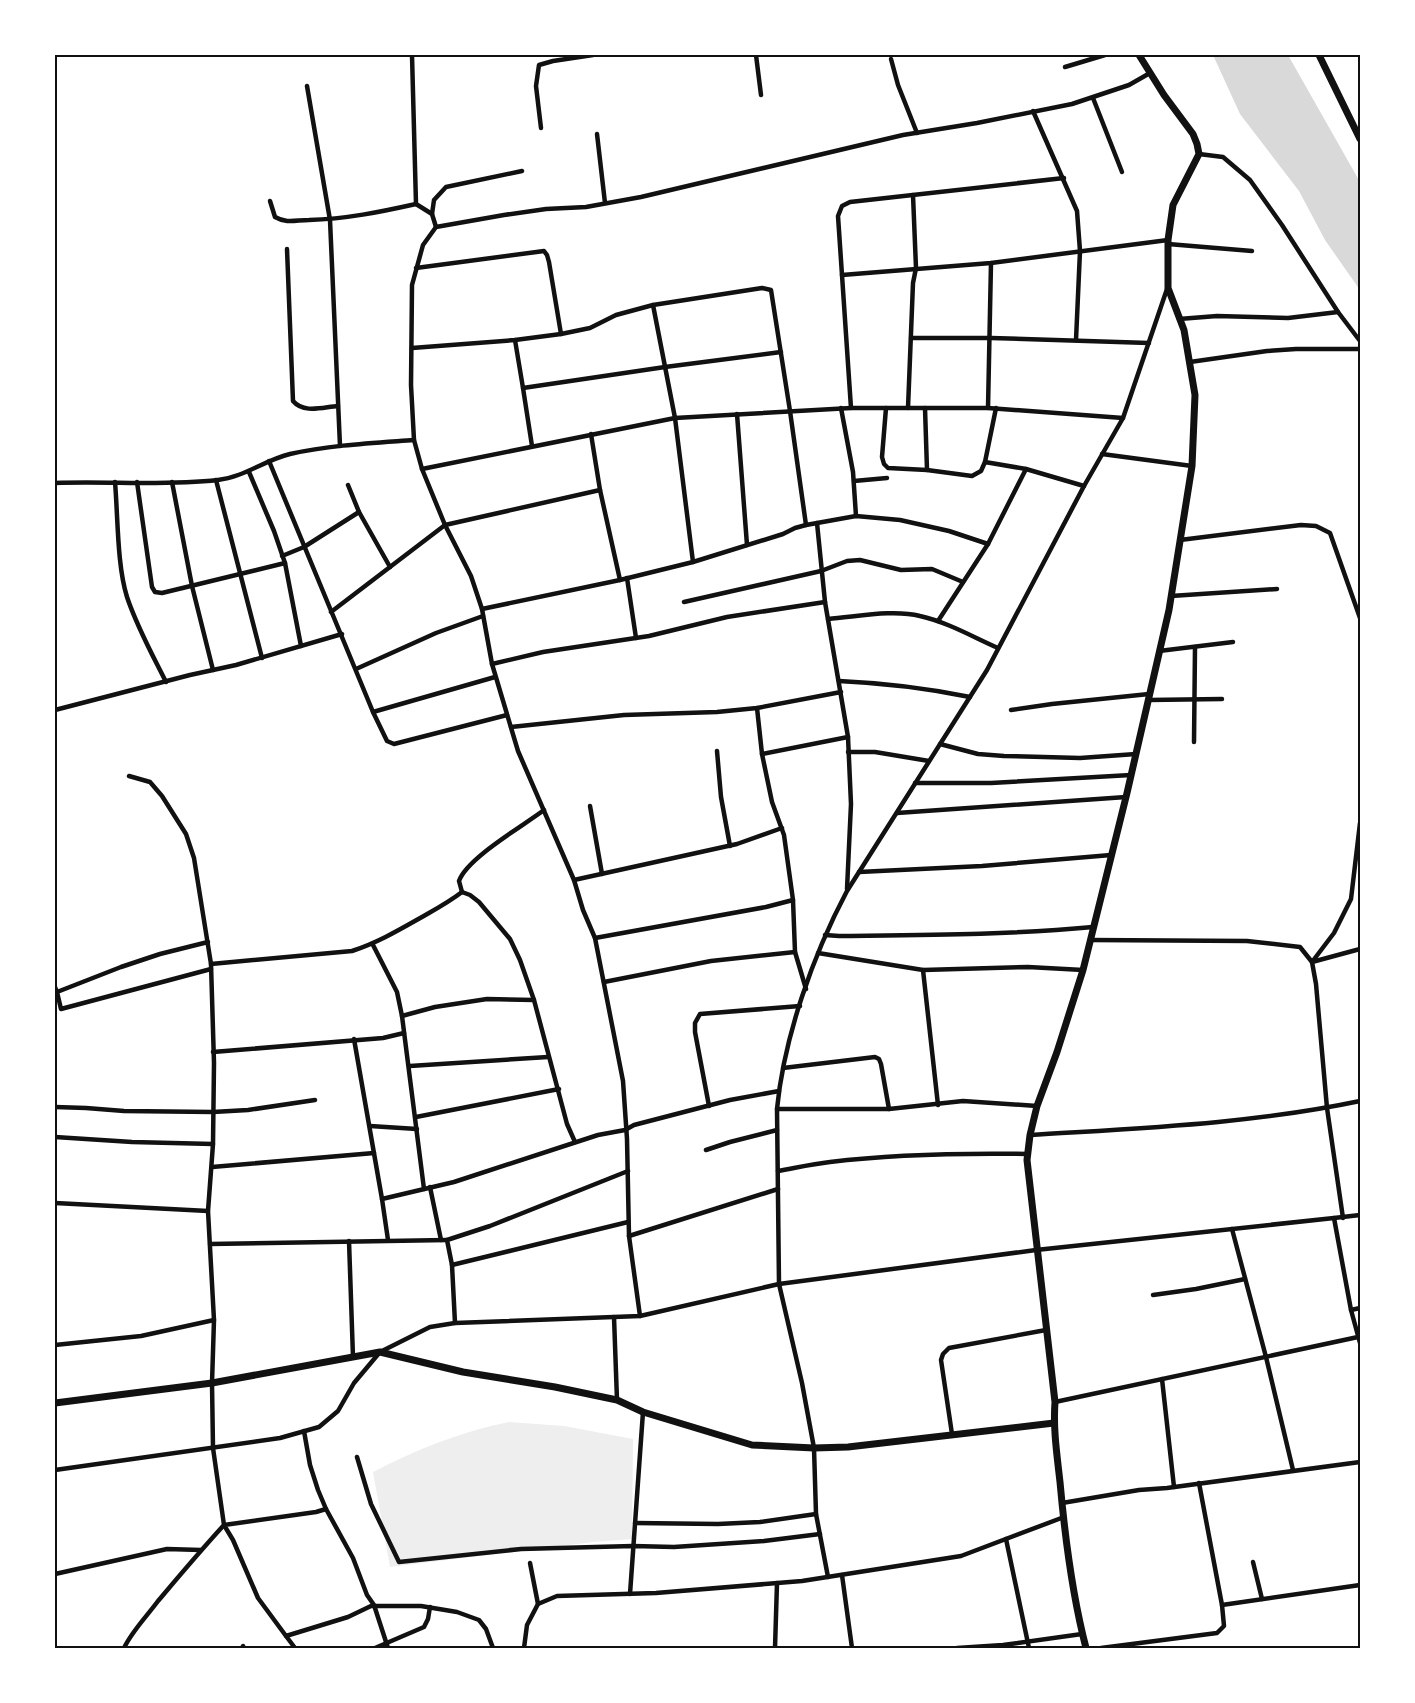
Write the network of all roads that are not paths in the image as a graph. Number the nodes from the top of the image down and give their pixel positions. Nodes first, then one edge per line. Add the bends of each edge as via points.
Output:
1 (412, 55) edge
2 (593, 55) edge
3 (756, 55) edge
4 (1105, 55) edge
5 (1139, 55) edge
6 (1319, 55) edge
7 (891, 59) dead end
8 (1066, 67) dead end
9 (1150, 72) junction
10 (307, 86) dead end
11 (761, 95) dead end
12 (1093, 98) junction
13 (1033, 111) junction
14 (541, 128) dead end
15 (917, 133) junction
16 (597, 134) dead end
17 (1360, 139) edge
18 (1199, 154) junction
19 (522, 172) dead end
20 (1122, 172) dead end
21 (1064, 178) junction
22 (913, 195) junction
23 (270, 201) dead end
24 (605, 203) junction
25 (416, 204) junction
26 (432, 214) junction
27 (330, 220) junction
28 (436, 227) junction
29 (1168, 242) junction
30 (288, 249) dead end
31 (1080, 251) junction
32 (1252, 251) dead end
33 (991, 263) junction
34 (416, 268) junction
35 (916, 268) junction
36 (842, 275) junction
37 (1168, 288) junction
38 (653, 304) junction
39 (1338, 312) junction
40 (1180, 319) junction
41 (561, 334) junction
42 (911, 338) junction
43 (990, 338) junction
44 (515, 340) junction
45 (1076, 340) junction
46 (1360, 341) edge
47 (1149, 343) junction
48 (412, 348) junction
49 (1360, 350) edge
50 (781, 352) junction
51 (1190, 362) junction
52 (666, 367) junction
53 (522, 388) junction
54 (338, 406) junction
55 (841, 408) junction
56 (851, 408) junction
57 (886, 408) junction
58 (908, 408) junction
59 (925, 408) junction
60 (988, 408) junction
61 (996, 408) junction
62 (790, 411) junction
63 (736, 414) junction
64 (676, 418) junction
65 (1123, 418) junction
66 (591, 434) junction
67 (414, 440) junction
68 (340, 446) junction
69 (532, 446) junction
70 (1102, 454) junction
71 (269, 461) junction
72 (986, 462) junction
73 (1192, 466) junction
74 (422, 469) junction
75 (1026, 469) junction
76 (928, 470) junction
77 (249, 472) junction
78 (887, 478) dead end
79 (216, 480) junction
80 (854, 481) junction
81 (115, 482) junction
82 (137, 482) junction
83 (172, 482) junction
84 (55, 483) edge
85 (348, 485) dead end
86 (1084, 486) junction
87 (600, 490) junction
88 (359, 512) junction
89 (856, 516) junction
90 (817, 522) junction
91 (445, 524) junction
92 (806, 525) junction
93 (1180, 540) junction
94 (988, 544) junction
95 (747, 545) junction
96 (304, 548) junction
97 (282, 556) junction
98 (693, 562) junction
99 (285, 564) junction
100 (390, 566) junction
101 (821, 571) junction
102 (240, 574) junction
103 (627, 578) junction
104 (620, 580) junction
105 (963, 582) junction
106 (192, 586) junction
107 (1277, 589) dead end
108 (1171, 596) junction
109 (684, 602) dead end
110 (825, 602) junction
111 (482, 609) junction
112 (331, 612) junction
113 (483, 616) junction
114 (1360, 618) edge
115 (828, 619) junction
116 (938, 621) junction
117 (342, 634) junction
118 (636, 638) junction
119 (1233, 642) dead end
120 (301, 646) junction
121 (1195, 647) junction
122 (998, 648) junction
123 (1159, 651) junction
124 (262, 658) junction
125 (492, 664) junction
126 (356, 669) junction
127 (213, 670) junction
128 (495, 677) junction
129 (839, 681) junction
130 (166, 682) junction
131 (841, 692) junction
132 (970, 697) junction
133 (1149, 697) junction
134 (1222, 699) dead end
135 (1194, 700) junction
136 (757, 708) junction
137 (55, 710) edge
138 (1011, 710) dead end
139 (373, 712) junction
140 (507, 715) junction
141 (511, 727) junction
142 (848, 737) junction
143 (1194, 742) dead end
144 (940, 744) junction
145 (717, 751) dead end
146 (848, 752) junction
147 (762, 754) junction
148 (1136, 754) junction
149 (930, 761) junction
150 (1131, 775) junction
151 (129, 776) dead end
152 (915, 783) junction
153 (1126, 798) junction
154 (590, 806) dead end
155 (544, 810) junction
156 (897, 813) junction
157 (1360, 823) edge
158 (782, 828) junction
159 (730, 846) junction
160 (1111, 855) junction
161 (859, 872) junction
162 (602, 874) junction
163 (574, 880) junction
164 (847, 891) junction
165 (462, 892) junction
166 (793, 900) junction
167 (1093, 927) junction
168 (825, 935) junction
169 (595, 938) junction
170 (1090, 940) junction
171 (208, 942) junction
172 (373, 944) junction
173 (1360, 949) edge
174 (795, 952) junction
175 (818, 953) junction
176 (1312, 962) junction
177 (211, 966) junction
178 (922, 970) junction
179 (1083, 970) junction
180 (604, 982) junction
181 (56, 989) edge
182 (806, 989) junction
183 (534, 1000) junction
184 (800, 1006) junction
185 (61, 1008) junction
186 (55, 1010) edge
187 (402, 1016) junction
188 (404, 1033) junction
189 (354, 1039) junction
190 (213, 1052) junction
191 (548, 1057) junction
192 (410, 1066) junction
193 (783, 1068) junction
194 (558, 1089) junction
195 (779, 1091) junction
196 (315, 1100) dead end
197 (1360, 1101) edge
198 (938, 1105) junction
199 (709, 1106) junction
200 (1037, 1106) junction
201 (55, 1107) edge
202 (1327, 1108) junction
203 (777, 1109) junction
204 (889, 1109) junction
205 (213, 1112) junction
206 (416, 1117) junction
207 (370, 1126) junction
208 (417, 1129) junction
209 (625, 1130) junction
210 (777, 1130) junction
211 (1030, 1135) junction
212 (55, 1137) edge
213 (575, 1142) junction
214 (213, 1144) junction
215 (706, 1150) dead end
216 (374, 1153) junction
217 (1028, 1154) junction
218 (212, 1167) junction
219 (628, 1171) junction
220 (778, 1171) junction
221 (430, 1187) junction
222 (424, 1189) junction
223 (778, 1189) junction
224 (382, 1198) junction
225 (55, 1203) edge
226 (208, 1211) junction
227 (1360, 1215) edge
228 (1334, 1218) junction
229 (1344, 1218) junction
230 (628, 1222) junction
231 (1232, 1229) junction
232 (629, 1236) junction
233 (388, 1240) junction
234 (441, 1240) junction
235 (447, 1240) junction
236 (349, 1241) junction
237 (210, 1244) junction
238 (1036, 1250) junction
239 (452, 1266) junction
240 (1245, 1279) junction
241 (779, 1284) junction
242 (1153, 1295) dead end
243 (1360, 1308) edge
244 (1351, 1310) junction
245 (640, 1316) junction
246 (614, 1318) junction
247 (214, 1320) junction
248 (455, 1323) junction
249 (1046, 1330) junction
250 (1358, 1337) junction
251 (1360, 1343) edge
252 (55, 1345) edge
253 (380, 1352) junction
254 (353, 1357) junction
255 (1266, 1357) junction
256 (1162, 1379) junction
257 (212, 1383) junction
258 (617, 1400) junction
259 (1055, 1402) junction
260 (55, 1403) edge
261 (643, 1412) junction
262 (1054, 1423) junction
263 (304, 1431) junction
264 (952, 1434) junction
265 (213, 1448) junction
266 (814, 1448) junction
267 (357, 1457) dead end
268 (1360, 1462) edge
269 (55, 1470) edge
270 (1293, 1470) junction
271 (1199, 1483) junction
272 (1174, 1487) junction
273 (1062, 1503) junction
274 (326, 1509) junction
275 (816, 1514) junction
276 (1064, 1518) junction
277 (635, 1523) junction
278 (224, 1525) junction
279 (820, 1534) junction
280 (1006, 1539) junction
281 (633, 1546) junction
282 (201, 1550) junction
283 (1253, 1562) dead end
284 (530, 1563) dead end
285 (55, 1574) edge
286 (842, 1575) junction
287 (828, 1577) junction
288 (777, 1583) junction
289 (1360, 1585) edge
290 (630, 1594) junction
291 (1262, 1599) junction
292 (538, 1604) junction
293 (374, 1605) junction
294 (1222, 1605) junction
295 (430, 1607) junction
296 (1082, 1634) junction
297 (286, 1636) junction
298 (1027, 1642) junction
299 (388, 1646) edge
300 (124, 1648) edge
301 (295, 1648) edge
302 (375, 1648) edge
303 (493, 1648) edge
304 (524, 1648) edge
305 (775, 1648) edge
306 (852, 1648) edge
307 (957, 1648) edge
308 (1029, 1648) edge
309 (1086, 1648) edge
310 (1101, 1648) edge

1 - 25 street
2 - 14 street via 540,65 536,86
3 - 11 street
4 - 8 street
5 - 9 main road
6 - 17 main road
7 - 15 street
9 - 12 street via 1129,85
9 - 18 main road via 1193,134
10 - 27 street
12 - 13 street
12 - 20 street
13 - 15 street
13 - 21 street
15 - 24 street
16 - 24 street
18 - 29 main road via 1173,205
18 - 39 street via 1223,157 1250,180
19 - 26 street via 446,187 434,200
21 - 22 street
21 - 31 street via 1077,211
22 - 35 street
22 - 36 street via 850,202 842,206 838,216
23 - 27 street via 276,217 282,221
24 - 28 street
25 - 26 street
25 - 27 street
26 - 28 street
27 - 54 street
28 - 34 street via 423,246
29 - 31 street
29 - 32 street
29 - 37 main road
30 - 54 street via 293,401 303,409
31 - 33 street
31 - 45 street
33 - 35 street
33 - 43 street
34 - 41 street via 544,251
34 - 48 street via 412,285
35 - 36 street
35 - 42 street
36 - 56 street
37 - 40 main road
37 - 47 street
38 - 41 street via 616,315 590,328
38 - 50 street via 762,288 771,290
38 - 52 street
39 - 40 street via 1288,318 1217,316
39 - 46 street
40 - 51 main road
41 - 44 street
42 - 43 street
42 - 58 street
43 - 45 street
43 - 60 street
44 - 48 street
44 - 53 street
45 - 47 street
47 - 65 street
48 - 67 street
49 - 51 street via 1266,351
50 - 52 street
50 - 62 street
51 - 73 main road via 1195,395
52 - 53 street
52 - 64 street
53 - 69 street
54 - 68 street
55 - 56 street
55 - 62 street
55 - 80 street
56 - 57 street
57 - 58 street
57 - 76 street via 884,464 888,468
58 - 59 street
59 - 60 street
59 - 76 street
60 - 61 street
61 - 65 street
61 - 72 street
62 - 63 street
62 - 92 street
63 - 64 street
63 - 95 street
64 - 66 street
64 - 98 street
65 - 70 street
66 - 69 street
66 - 87 street
67 - 68 street
67 - 74 street
68 - 71 street via 289,454
69 - 74 street
70 - 73 street
70 - 86 street
71 - 77 street
71 - 96 street
72 - 75 street
72 - 76 street via 981,471 972,476
73 - 93 main road
74 - 91 street
75 - 86 street
75 - 94 street
77 - 79 street
77 - 97 street
78 - 80 street
79 - 83 street
79 - 102 street
80 - 89 street
81 - 82 street
81 - 84 street
81 - 130 street via 122,574 127,596
82 - 83 street
82 - 106 street via 152,587 155,592 162,593
83 - 106 street
85 - 88 street
86 - 122 street
87 - 91 street
87 - 104 street
88 - 96 street
88 - 100 street
89 - 90 street
89 - 94 street via 908,521
90 - 92 street
90 - 101 street
91 - 100 street
91 - 111 street via 471,576
92 - 95 street
93 - 108 main road
93 - 114 street via 1301,525 1316,526 1330,533
94 - 105 street
95 - 98 street
96 - 97 street
96 - 112 street
97 - 99 street
98 - 103 street
99 - 102 street
99 - 120 street
100 - 112 street
101 - 105 street via 847,561 860,560 901,570 932,570
101 - 109 street
101 - 110 street
102 - 106 street
102 - 124 street
103 - 104 street
103 - 118 street
104 - 111 street
105 - 116 street
106 - 127 street
107 - 108 street
108 - 123 main road
110 - 115 street
110 - 118 street via 727,617
111 - 113 street
112 - 117 street
113 - 125 street
113 - 126 street
115 - 116 street via 889,614 918,615
115 - 129 street
116 - 122 street
117 - 120 street
117 - 126 street
118 - 125 street via 543,652
119 - 121 street
120 - 124 street
121 - 123 street
121 - 135 street
122 - 132 street
123 - 133 main road
124 - 127 street
125 - 128 street
126 - 139 street
127 - 130 street
128 - 139 street
128 - 140 street
129 - 131 street
129 - 132 street via 884,683
130 - 137 street
131 - 136 street
131 - 142 street
132 - 144 street
133 - 135 street
133 - 138 street
133 - 148 main road
134 - 135 street
135 - 143 street
136 - 141 street via 624,715
136 - 147 street
139 - 140 street via 387,741 394,744
140 - 141 street
141 - 155 street
142 - 146 street
142 - 147 street
144 - 148 street via 978,754 1004,756 1080,758
144 - 149 street
145 - 159 street
146 - 149 street via 875,752
146 - 164 street
147 - 158 street via 772,802
148 - 150 main road
149 - 152 street
150 - 152 street via 991,783
150 - 153 main road
151 - 171 street via 150,782 186,834 194,858
152 - 156 street
153 - 156 street
153 - 160 main road
154 - 162 street
155 - 163 street
155 - 165 street via 463,871 459,881
156 - 161 street
157 - 176 street via 1351,899 1334,933
158 - 159 street
158 - 166 street
159 - 162 street
160 - 161 street
160 - 167 main road
161 - 164 street
162 - 163 street
163 - 169 street
164 - 168 street
165 - 172 street
165 - 183 street via 479,902 510,939
166 - 169 street
166 - 174 street
167 - 168 street via 1027,933
167 - 170 main road
168 - 175 street
169 - 180 street
170 - 176 street via 1247,941 1300,947
170 - 179 main road
171 - 177 street
171 - 181 street via 121,966
172 - 177 street via 330,954
172 - 187 street via 397,992
173 - 176 street
174 - 180 street via 711,961
174 - 182 street
175 - 178 street
175 - 182 street
176 - 202 street
177 - 185 street
177 - 190 street
178 - 179 street via 1028,967
178 - 198 street
179 - 200 main road
180 - 209 street via 623,1081
181 - 185 street
182 - 184 street
183 - 187 street via 487,999
183 - 191 street
184 - 193 street
184 - 199 street via 700,1014 694,1023
185 - 186 street
187 - 188 street
188 - 189 street
188 - 192 street
189 - 190 street
189 - 207 street
190 - 205 street
191 - 192 street
191 - 194 street
192 - 206 street
193 - 195 street
193 - 204 street via 875,1057 881,1064
194 - 206 street
194 - 213 street
195 - 199 street
195 - 203 street
196 - 205 street
197 - 202 street
198 - 200 street via 963,1101
198 - 204 street
199 - 209 street
200 - 211 main road
201 - 205 street
202 - 211 street via 1194,1125
202 - 229 street
203 - 204 street
203 - 210 street
205 - 214 street
206 - 208 street
207 - 208 street
207 - 216 street
208 - 222 street
209 - 213 street
209 - 219 street
210 - 215 street
210 - 220 street
211 - 217 main road
212 - 214 street
213 - 221 street
214 - 218 street
216 - 218 street
216 - 224 street
217 - 220 street via 900,1156 829,1162
217 - 238 main road
218 - 226 street
219 - 230 street
219 - 235 street
220 - 223 street
221 - 222 street
221 - 234 street
222 - 224 street
223 - 232 street
223 - 241 street
224 - 233 street
225 - 226 street
226 - 237 street
227 - 229 street
228 - 229 street
228 - 231 street
228 - 244 street
230 - 232 street
230 - 239 street
231 - 238 street
231 - 240 street
232 - 245 street
233 - 234 street
233 - 236 street
234 - 235 street
235 - 239 street
236 - 237 street
236 - 254 street
237 - 247 street
238 - 241 street
238 - 249 main road
239 - 248 street
240 - 242 street
240 - 255 street
241 - 245 street
241 - 266 street
243 - 244 street
244 - 250 street
245 - 246 street
246 - 248 street
246 - 258 street
247 - 252 street via 141,1336
247 - 257 street
248 - 253 street via 430,1327
249 - 259 main road
249 - 264 street via 949,1348 943,1354 941,1360
250 - 251 street
250 - 255 street
253 - 254 main road
253 - 258 main road via 463,1372
253 - 263 street via 354,1383 338,1411 319,1427
254 - 257 main road
255 - 256 street
255 - 270 street
256 - 259 street
256 - 272 street
257 - 260 main road
257 - 265 street
258 - 261 main road
259 - 262 main road
261 - 266 main road via 752,1445
261 - 277 street
262 - 264 main road
262 - 273 main road
263 - 265 street
263 - 274 street via 310,1465
264 - 266 main road
265 - 269 street
265 - 278 street
266 - 275 street
267 - 281 street via 371,1504 399,1562 522,1549
268 - 270 street
270 - 271 street
271 - 272 street
271 - 294 street
272 - 273 street
273 - 276 main road
274 - 278 street
274 - 293 street
275 - 277 street via 760,1522
275 - 279 street
276 - 280 street
276 - 296 main road
277 - 281 street
278 - 282 street
278 - 297 street via 258,1598
279 - 281 street via 674,1547
279 - 287 street
280 - 286 street via 961,1556
280 - 298 street
281 - 290 street
282 - 285 street via 167,1549
282 - 300 street
283 - 291 street
284 - 292 street
286 - 287 street
286 - 306 street
287 - 288 street
288 - 290 street
288 - 305 street
289 - 291 street
290 - 292 street via 557,1596
291 - 294 street
292 - 304 street via 527,1625
293 - 295 street
293 - 297 street via 348,1617
293 - 299 street
294 - 310 street via 1224,1626 1217,1633
295 - 299 street via 424,1627
295 - 303 street via 479,1620
296 - 298 street
296 - 309 main road
297 - 301 street
298 - 307 street
298 - 308 street
299 - 302 street

